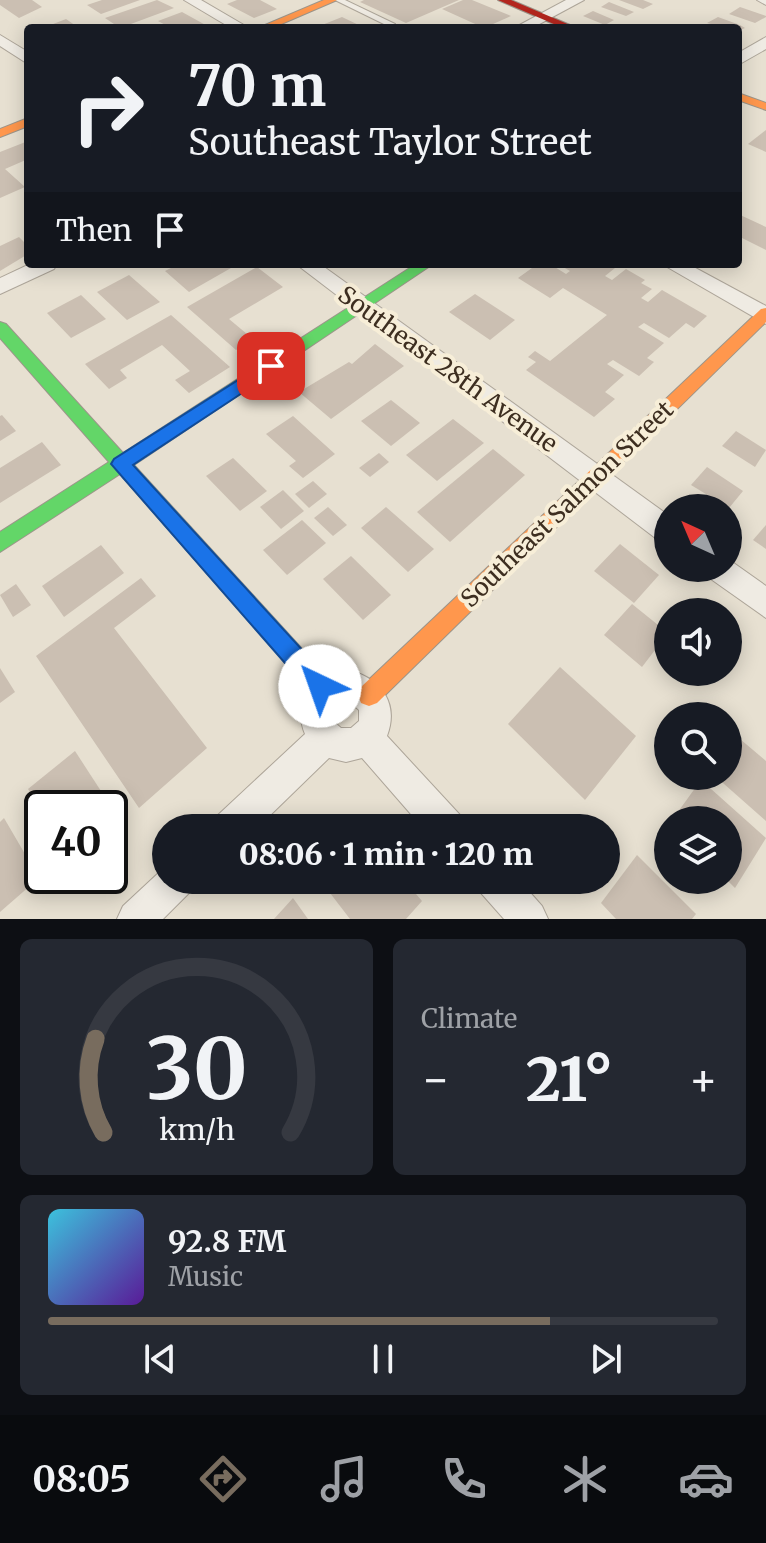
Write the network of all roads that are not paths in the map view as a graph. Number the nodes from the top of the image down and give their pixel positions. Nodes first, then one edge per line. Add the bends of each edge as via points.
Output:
1 (191, 0) edge
2 (332, 0) edge
3 (339, 0) edge
4 (503, 0) edge
5 (577, 0) edge
6 (543, 17) junction
7 (235, 24) edge
8 (273, 24) edge
9 (391, 24) dead end
10 (529, 24) edge
11 (561, 24) edge
12 (0, 39) edge
13 (766, 42) edge
14 (24, 56) edge
15 (742, 57) edge
16 (742, 98) edge
17 (766, 107) edge
18 (24, 124) edge
19 (0, 133) edge
20 (39, 268) edge
21 (311, 268) edge
22 (420, 268) edge
23 (679, 268) edge
24 (0, 287) edge
25 (362, 306) junction
26 (765, 314) edge
27 (0, 328) edge
28 (121, 464) junction
29 (595, 477) junction
30 (654, 521) edge
31 (0, 543) edge
32 (737, 582) edge
33 (766, 604) edge
34 (327, 693) junction
35 (369, 695) junction
36 (325, 738) junction
37 (366, 738) junction
38 (246, 814) edge
39 (434, 814) edge
40 (162, 894) edge
41 (507, 894) edge
42 (136, 919) edge
43 (529, 919) edge

1 - 7 street
2 - 8 street
3 - 9 lane
4 - 6 street
5 - 6 street
6 - 10 street
6 - 11 street
12 - 14 street
13 - 15 street
16 - 17 street
18 - 19 street
20 - 24 street
21 - 25 street, Southeast 28th Avenue
22 - 25 street
23 - 26 street
25 - 28 street
25 - 29 street, Southeast 28th Avenue
26 - 29 street, Southeast Salmon Street
27 - 28 street
28 - 31 street
28 - 34 street
29 - 30 street, Southeast 28th Avenue
29 - 35 street, Southeast Salmon Street
32 - 33 street
34 - 35 street via 353,686
34 - 36 street via 317,720
35 - 37 street via 376,712
36 - 37 street via 341,746
36 - 38 street
37 - 39 street
40 - 42 street
41 - 43 street

